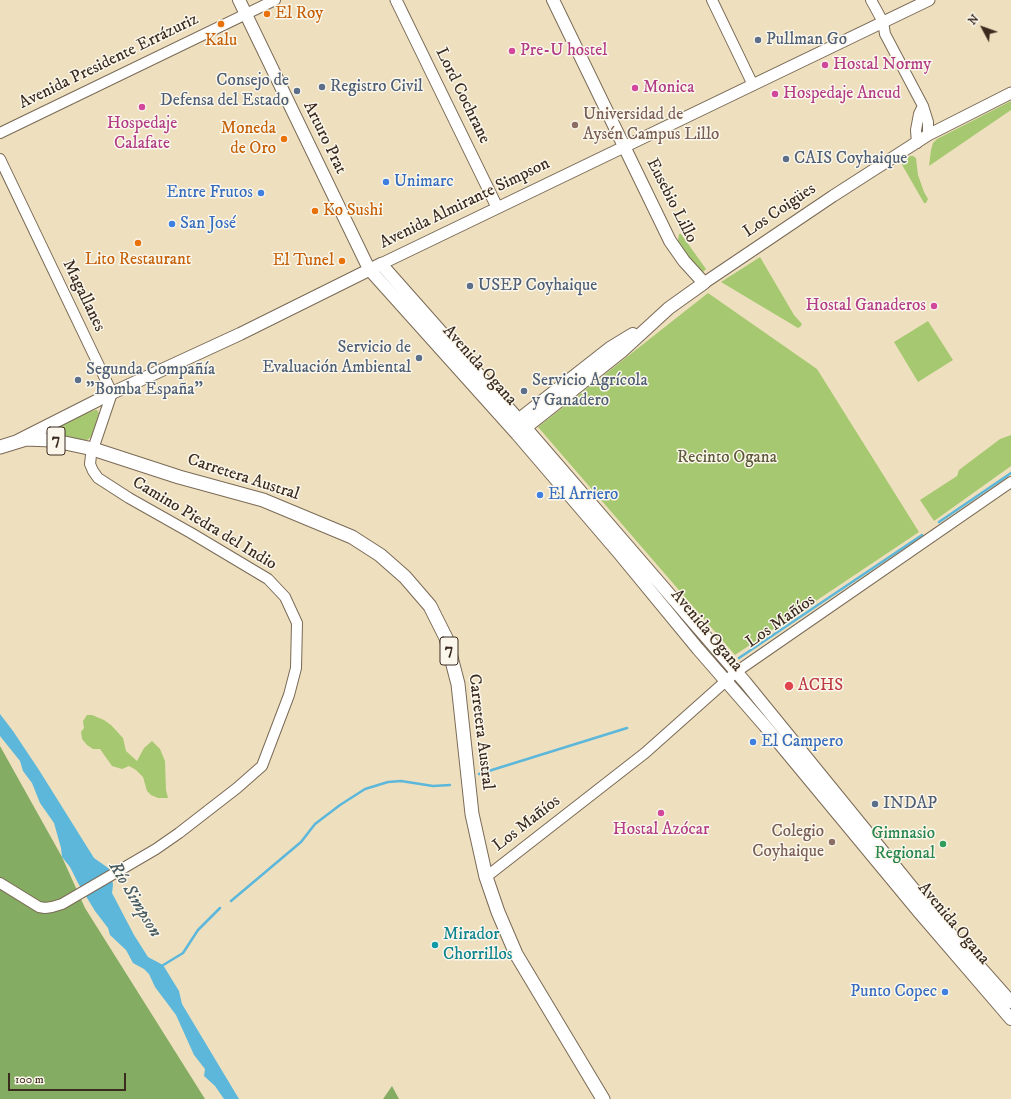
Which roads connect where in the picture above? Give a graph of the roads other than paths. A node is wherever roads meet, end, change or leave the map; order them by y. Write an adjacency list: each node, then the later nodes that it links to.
1 (239, 0): 8 (main road, Arturo Prat)
2 (275, 0): 8 (street, Avenida Presidente Errázuriz)
3 (396, 0): 18 (main road, Lord Cochrane)
4 (553, 0): 16 (main road, Eusebio Lillo)
5 (712, 0): 10 (street)
6 (871, 0): 9 (street)
7 (929, 0): 9 (main road, Avenida Almirante Simpson)
8 (246, 14): 13 (street, Avenida Presidente Errázuriz); 20 (main road, Arturo Prat)
9 (882, 22): 10 (main road, Avenida Almirante Simpson); 12 (street)
10 (753, 85): 16 (main road, Avenida Almirante Simpson)
11 (1011, 93): 14 (main road, Los Coigües)
12 (923, 106): 14 (street); 15 (street)
13 (0, 133)
14 (928, 135): 15 (main road, Los Coigües)
15 (917, 143): 21 (main road, Los Coigües)
16 (625, 146): 18 (main road, Avenida Almirante Simpson); 21 (main road, Eusebio Lillo)
17 (0, 159): 22 (street, Magallanes)
18 (497, 207): 19 (main road, Avenida Almirante Simpson)
19 (381, 264): 20 (main road, Avenida Almirante Simpson); 23 (main road, Avenida Ogana)
20 (369, 269): 22 (main road, Avenida Almirante Simpson); 23 (main road, Avenida Ogana)
21 (704, 283): 23 (main road, Los Coigües)
22 (112, 393): 24 (main road, Avenida Almirante Simpson); 26 (street)
23 (518, 424): 28 (main road, Avenida Ogana); 29 (main road, Avenida Ogana)
24 (18, 441): 25 (highway, Carretera Austral / 7); 26 (highway, Carretera Austral / 7)
25 (0, 447)
26 (93, 449): 30 (highway, Carretera Austral / 7); 31 (street, Camino Piedra del Indio)
27 (1011, 482): 28 (street, Los Mañíos)
28 (736, 672): 29 (street, Los Mañíos); 32 (main road, Avenida Ogana)
29 (726, 681): 30 (street, Los Mañíos); 33 (main road, Avenida Ogana)
30 (486, 877): 34 (highway, Carretera Austral / 7)
31 (0, 883)
32 (1011, 1002)
33 (1011, 1018)
34 (575, 1053): 35 (highway, Carretera Austral / 7); 36 (highway, Carretera Austral)
35 (599, 1099)
36 (603, 1099)

